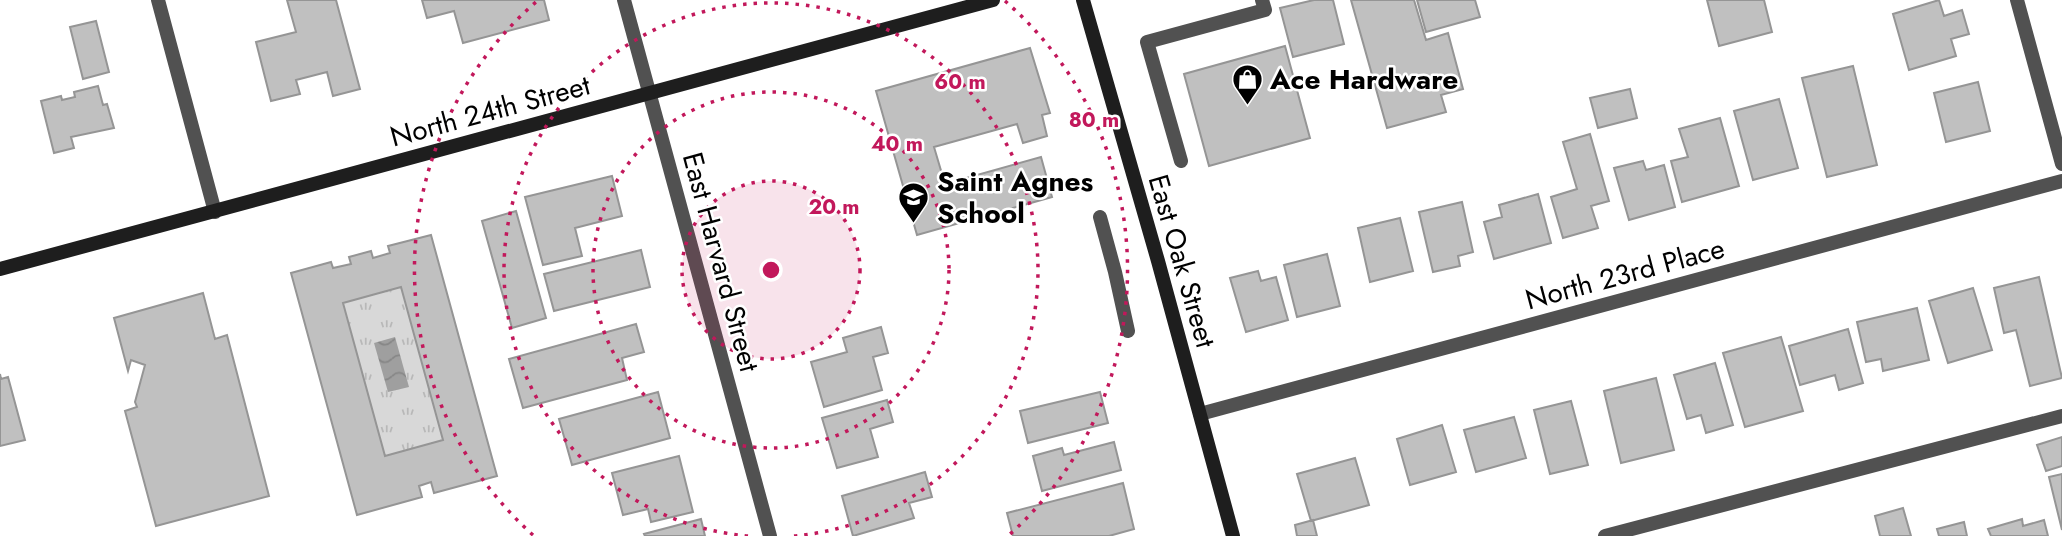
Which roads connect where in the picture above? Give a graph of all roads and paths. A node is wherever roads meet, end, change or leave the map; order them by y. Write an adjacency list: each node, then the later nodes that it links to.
1 (158, 0): 11 (street)
2 (624, 0): 7 (street, East Harvard Street)
3 (993, 0): 7 (main road, North 24th Street)
4 (1083, 0): 15 (main road, East Oak Street)
5 (1262, 0): 8 (street)
6 (2017, 0): 9 (street)
7 (650, 93): 11 (main road, North 24th Street); 17 (street, East Harvard Street)
8 (1181, 162)
9 (2062, 164)
10 (2062, 181): 15 (street, North 23rd Place)
11 (215, 212): 13 (main road, North 24th Street)
12 (1100, 217): 14 (street)
13 (0, 269)
14 (1128, 331)
15 (1200, 414): 18 (main road, East Oak Street)
16 (2062, 416): 19 (street)
17 (770, 536)
18 (1233, 536)
19 (1605, 536)

